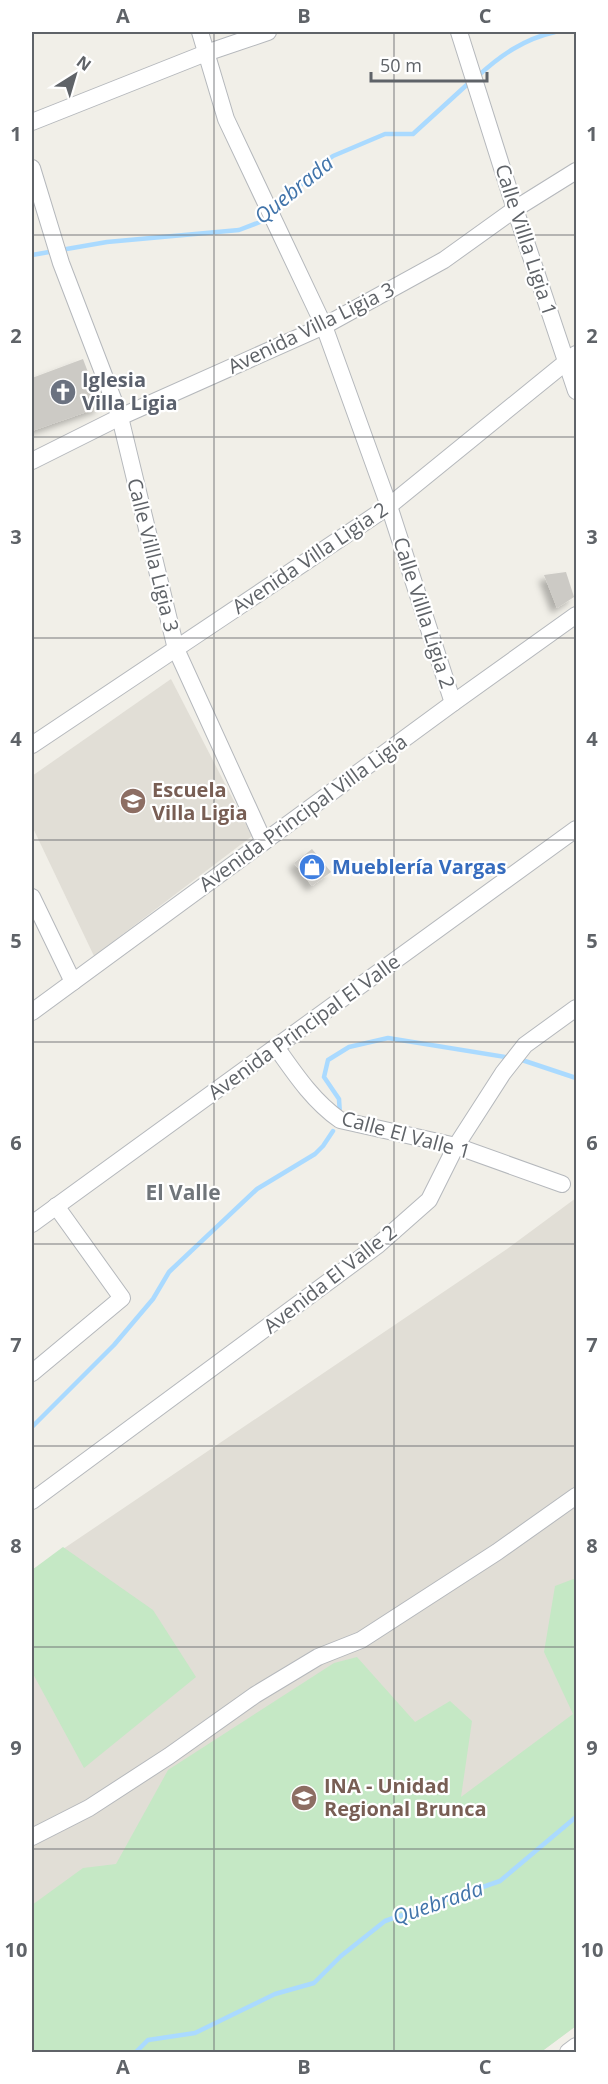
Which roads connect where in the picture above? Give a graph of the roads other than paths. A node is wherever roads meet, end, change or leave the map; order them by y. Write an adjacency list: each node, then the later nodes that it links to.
1 (200, 32): 4 (street, Calle Villla Ligia 2)
2 (268, 32): 4 (street)
3 (459, 32): 8 (street, Calle Villla Ligia 1)
4 (206, 53): 5 (street); 9 (street, Calle Villla Ligia 2)
5 (32, 122)
6 (32, 168): 12 (street, Calle Villla Ligia 3)
7 (576, 171): 8 (street, Avenida Villa Ligia 3)
8 (515, 209): 9 (street, Avenida Villa Ligia 3); 10 (street, Calle Villla Ligia 1)
9 (324, 326): 12 (street, Avenida Villa Ligia 3); 14 (street, Calle Villla Ligia 2)
10 (571, 358): 11 (street, Calle Villla Ligia 1); 14 (street, Avenida Villa Ligia 2)
11 (576, 391)
12 (120, 417): 13 (street, Avenida Villa Ligia 3); 16 (street, Calle Villla Ligia 3)
13 (32, 461)
14 (389, 506): 16 (street, Avenida Villa Ligia 2); 17 (street, Calle Villla Ligia 2)
15 (576, 615): 17 (street, Avenida Principal Villa Ligia)
16 (176, 649): 18 (street, Avenida Villa Ligia 2); 20 (street, Calle Villla Ligia 3)
17 (453, 703): 20 (street, Avenida Principal Villa Ligia)
18 (32, 745)
19 (576, 830): 25 (street, Avenida Principal El Valle)
20 (264, 842): 22 (street, Avenida Principal Villa Ligia)
21 (32, 897): 22 (street)
22 (73, 982): 24 (street, Avenida Principal Villa Ligia)
23 (576, 1008): 26 (street, Avenida El Valle 2)
24 (32, 1012)
25 (276, 1047): 26 (street, Calle El Valle 1); 28 (street, Avenida Principal El Valle)
26 (456, 1146): 27 (street, Calle El Valle 1); 32 (street, Avenida El Valle 2)
27 (562, 1185)
28 (56, 1206): 29 (street, Avenida Principal El Valle); 30 (street)
29 (32, 1224)
30 (32, 1373)
31 (576, 1496): 33 (street)
32 (32, 1501)
33 (32, 1837)
34 (576, 2046): 35 (street)
35 (568, 2052)

